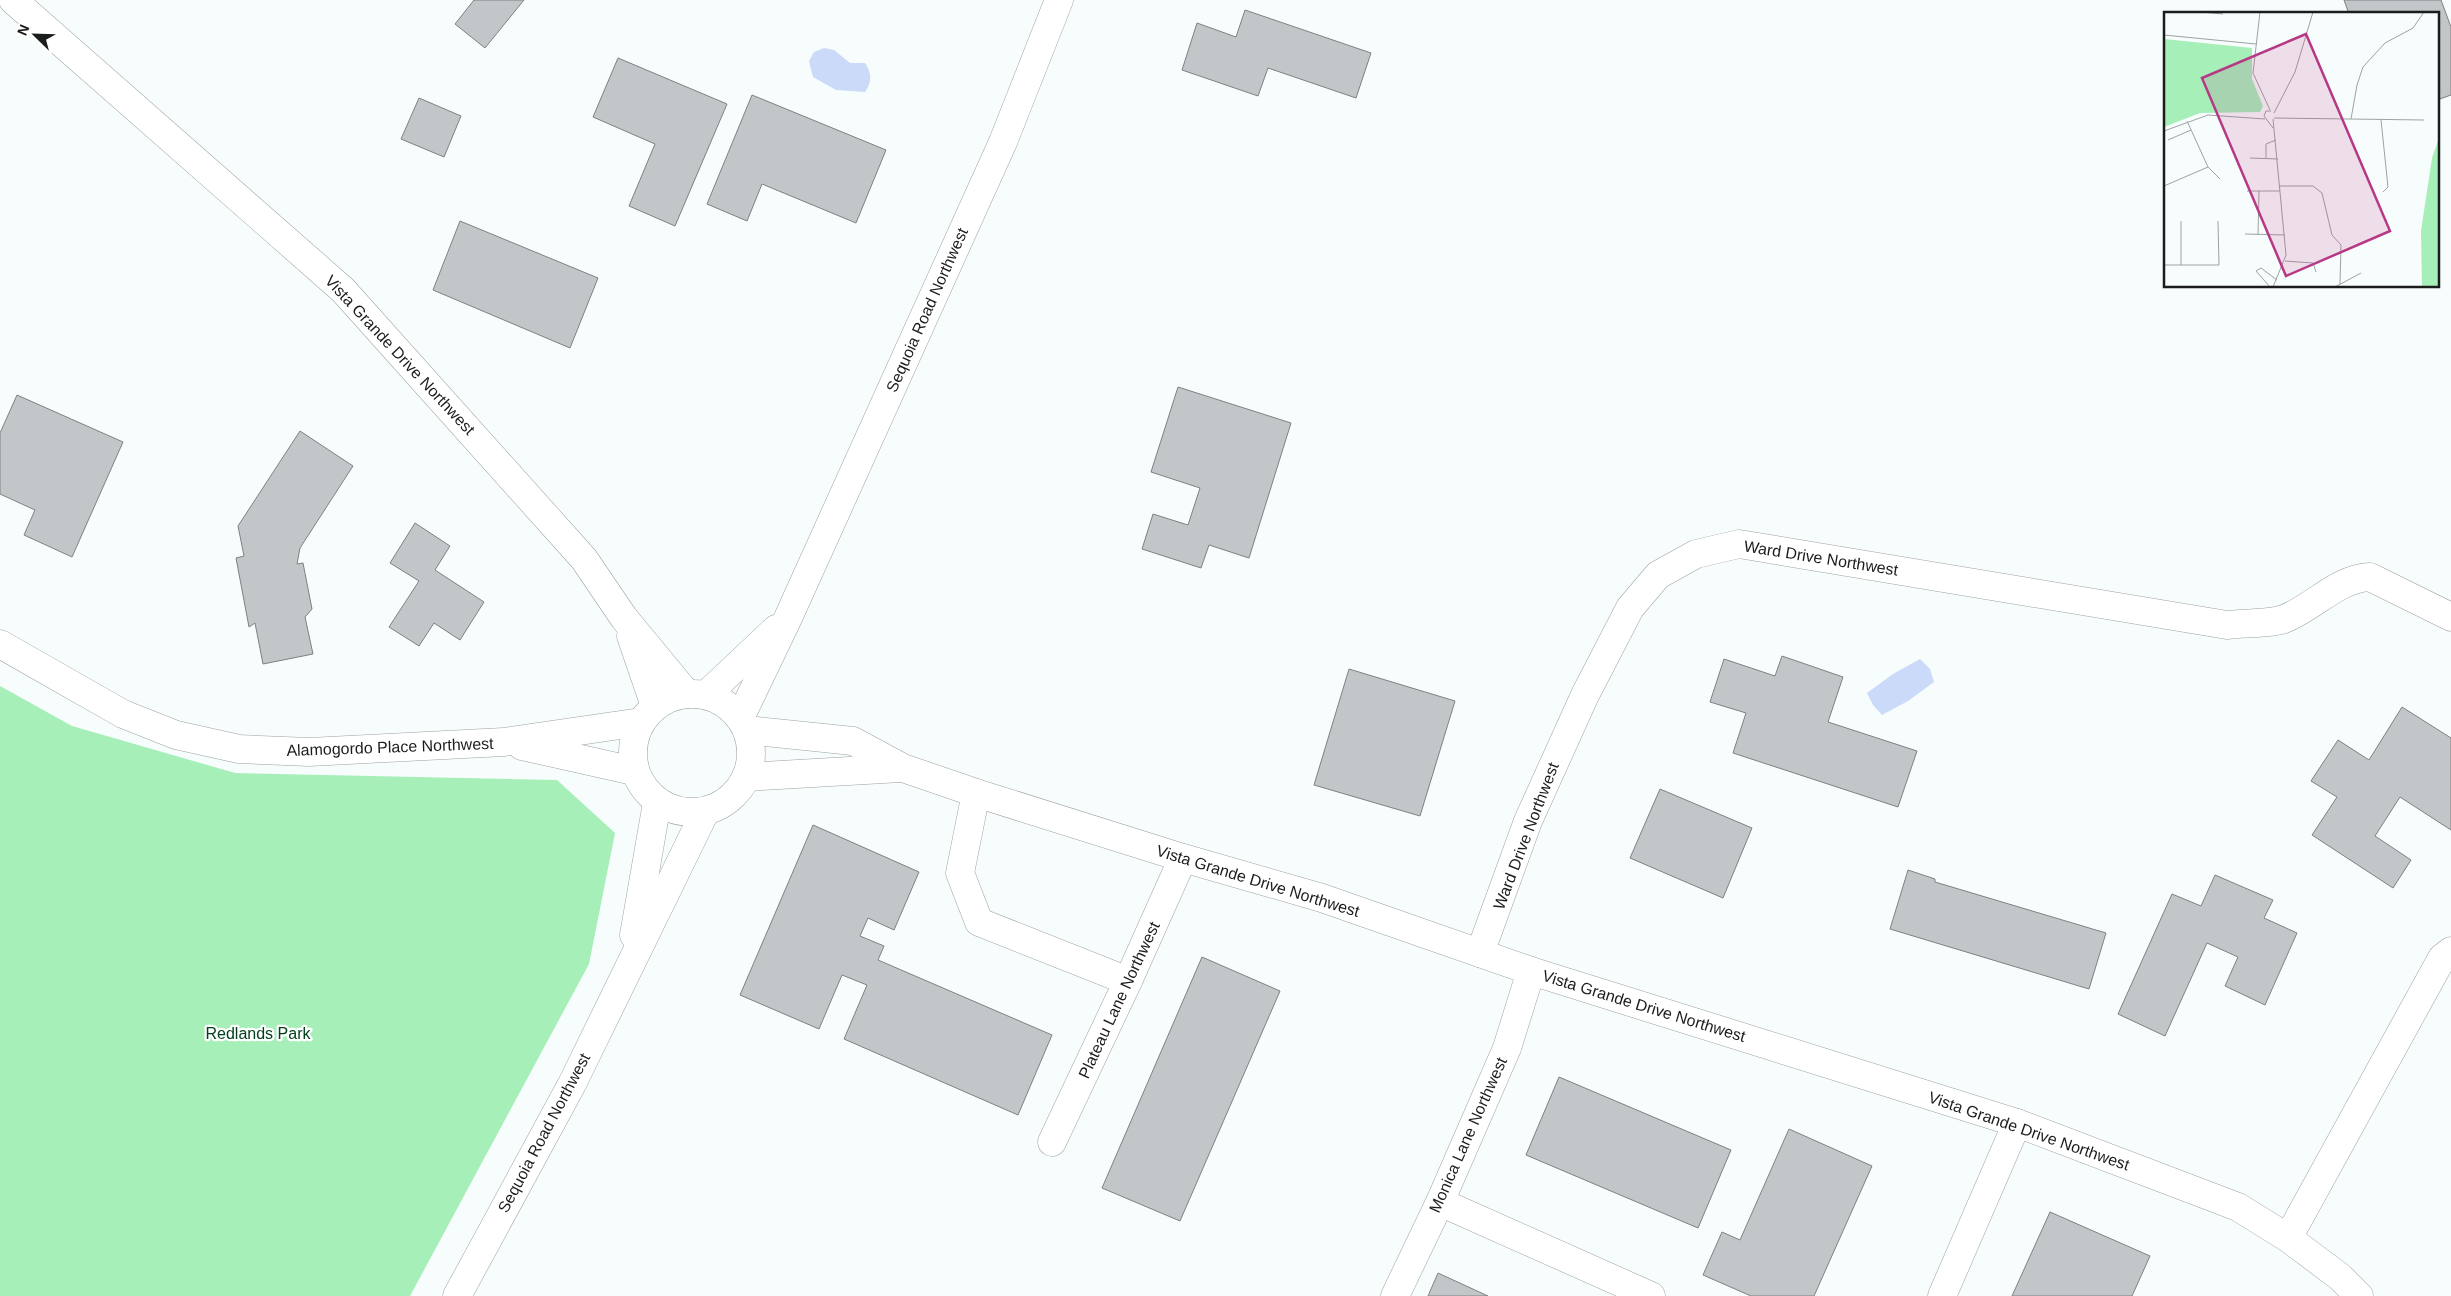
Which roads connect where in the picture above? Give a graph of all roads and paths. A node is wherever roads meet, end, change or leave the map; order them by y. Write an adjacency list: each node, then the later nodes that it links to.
1 (13, 0): 4 (street, Vista Grande Drive Northwest)
2 (1059, 0): 5 (street, Sequoia Road Northwest)
3 (2451, 617): 19 (street, Ward Drive Northwest)
4 (624, 618): 7 (street); 8 (street)
5 (788, 618): 7 (street, Sequoia Road Northwest); 9 (street, Sequoia Road Northwest)
6 (0, 644): 10 (street, Alamogordo Place Northwest)
7 (696, 694): 8 (street); 9 (street)
8 (648, 714): 10 (street, Alamogordo Place Northwest); 12 (street)
9 (744, 724): 11 (street, Vista Grande Drive Northwest); 13 (street)
10 (504, 742): 12 (street, Alamogordo Place Northwest)
11 (903, 768): 13 (street, Vista Grande Drive Northwest); 14 (street, Vista Grande Drive Northwest)
12 (634, 770): 15 (street)
13 (746, 777): 16 (street)
14 (976, 792): 17 (street, Vista Grande Drive Northwest); 22 (street)
15 (658, 803): 16 (street); 20 (street, Sequoia Road Northwest)
16 (704, 812): 20 (street, Sequoia Road Northwest)
17 (1183, 858): 19 (street, Vista Grande Drive Northwest); 22 (street, Plateau Lane Northwest)
18 (2451, 951): 26 (street)
19 (1480, 954): 21 (street, Vista Grande Drive Northwest)
20 (628, 968): 27 (street, Sequoia Road Northwest)
21 (1531, 971): 23 (street, Vista Grande Drive Northwest); 25 (street, Monica Lane Northwest)
22 (1128, 982): 24 (street, Plateau Lane Northwest)
23 (2017, 1123): 26 (street, Vista Grande Drive Northwest); 30 (street)
24 (1052, 1142)
25 (1440, 1202): 28 (street, Monica Lane Northwest); 29 (street)
26 (2288, 1238): 31 (street, Vista Grande Drive Northwest)
27 (457, 1296)
28 (1395, 1296)
29 (1651, 1296)
30 (1942, 1296)
31 (2358, 1296)

